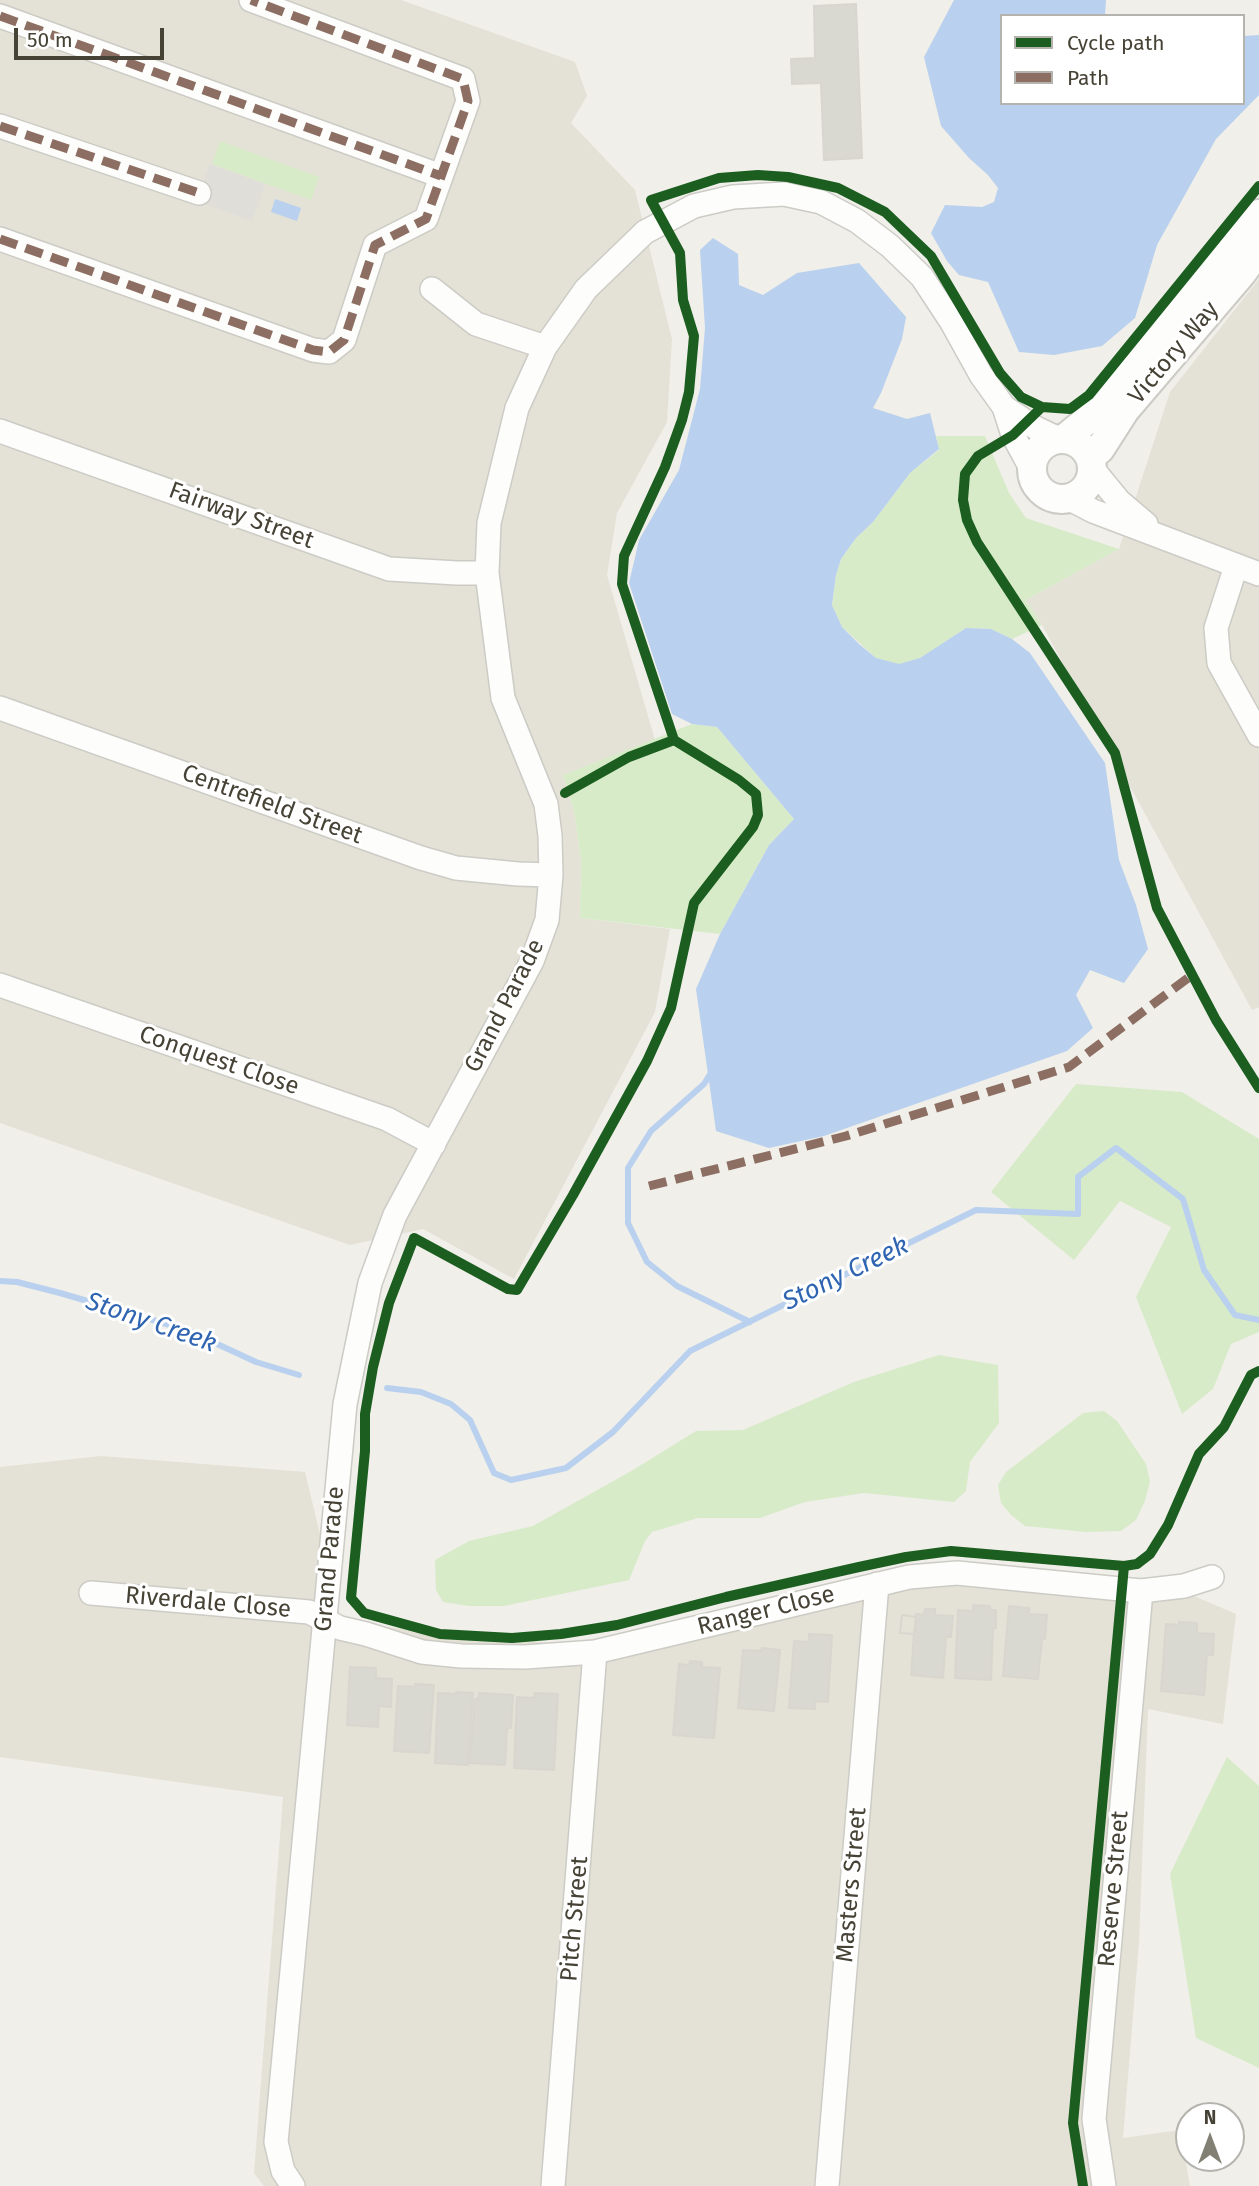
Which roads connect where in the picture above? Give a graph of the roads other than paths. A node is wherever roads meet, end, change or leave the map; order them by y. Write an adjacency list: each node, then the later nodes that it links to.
1 (251, 0): 4 (street)
2 (0, 16): 4 (street)
3 (0, 126): 5 (street)
4 (442, 176): 7 (street)
5 (199, 193)
6 (1259, 214): 9 (street, Victory Way)
7 (0, 239)
8 (1259, 248): 9 (street, Victory Way)
9 (1241, 272): 14 (street, Victory Way); 15 (street, Victory Way)
10 (432, 289): 11 (street)
11 (545, 347): 12 (street, Grand Parade); 20 (street, Grand Parade)
12 (1004, 407): 14 (street, Grand Parade); 16 (street, Grand Parade)
13 (0, 431): 20 (street, Fairway Street)
14 (1061, 439): 15 (street); 16 (street)
15 (1091, 463): 17 (street); 18 (street)
16 (1032, 470): 17 (street)
17 (1068, 498): 18 (street)
18 (1159, 535): 19 (street)
19 (1237, 566): 21 (street); 23 (street)
20 (487, 573): 24 (street, Grand Parade)
21 (1259, 574)
22 (0, 708): 24 (street, Centrefield Street)
23 (1259, 735)
24 (551, 875): 26 (street, Grand Parade)
25 (0, 985): 26 (street, Conquest Close)
26 (434, 1144): 31 (street, Grand Parade)
27 (1212, 1577): 29 (street, Ranger Close)
28 (877, 1584): 29 (street, Ranger Close); 32 (street, Ranger Close); 35 (street, Masters Street)
29 (1141, 1591): 36 (street, Reserve Street)
30 (90, 1593): 31 (street, Riverdale Close)
31 (324, 1619): 32 (street, Ranger Close); 33 (street, Grand Parade)
32 (595, 1652): 34 (street, Pitch Street)
33 (293, 2186)
34 (553, 2186)
35 (827, 2186)
36 (1104, 2186)

